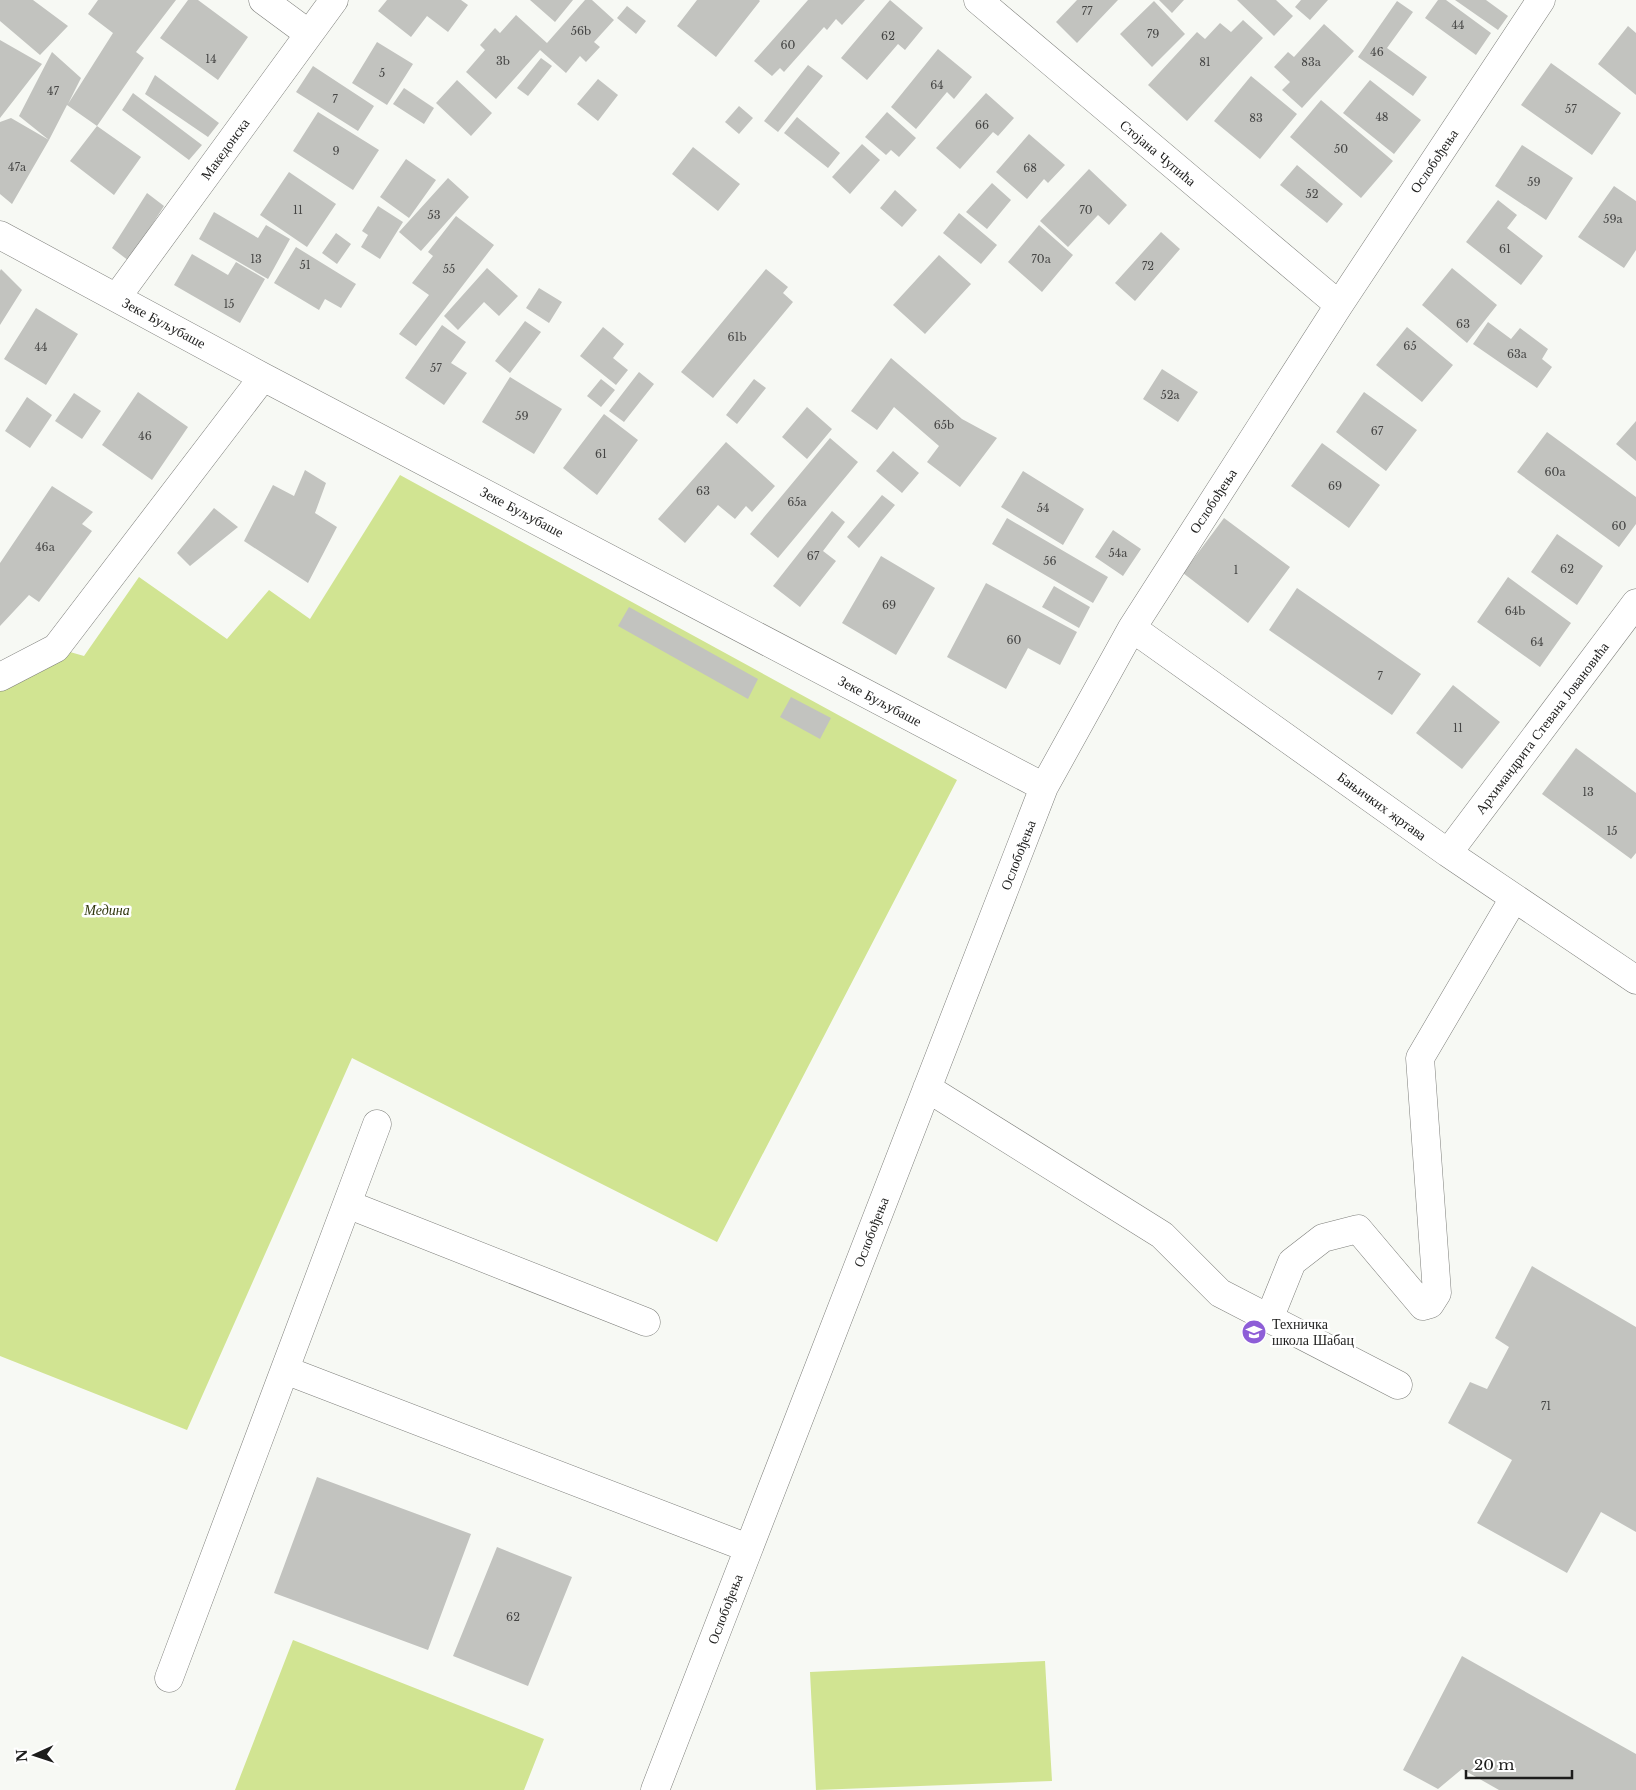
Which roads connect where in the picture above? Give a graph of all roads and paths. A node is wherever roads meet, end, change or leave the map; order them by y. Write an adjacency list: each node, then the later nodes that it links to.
1 (263, 0): 5 (street)
2 (334, 0): 5 (street, Македонска)
3 (978, 0): 8 (street, Стојана Чупића)
4 (1541, 0): 8 (street, Ослобођења)
5 (309, 34): 7 (street, Македонска)
6 (0, 236): 7 (street, Зеке Буљубаше)
7 (116, 297): 9 (street, Зеке Буљубаше)
8 (1339, 306): 11 (street, Ослобођења)
9 (263, 377): 12 (street); 13 (street, Зеке Буљубаше)
10 (1636, 603): 14 (street, Архимандрита Стевана Јовановића)
11 (1132, 628): 13 (street, Ослобођења); 14 (street, Бањичких жртава)
12 (0, 677)
13 (1044, 787): 17 (street, Ослобођења)
14 (1448, 853): 15 (street, Бањичких жртава)
15 (1514, 898): 16 (street, Бањичких жртава); 20 (street)
16 (1636, 980)
17 (927, 1088): 20 (street); 24 (street, Ослобођења)
18 (377, 1124): 19 (street)
19 (347, 1204): 21 (street); 22 (street)
20 (1269, 1319): 23 (street)
21 (646, 1322)
22 (284, 1370): 24 (street); 25 (street)
23 (1398, 1385)
24 (748, 1548): 26 (street, Ослобођења)
25 (169, 1678)
26 (655, 1790)

